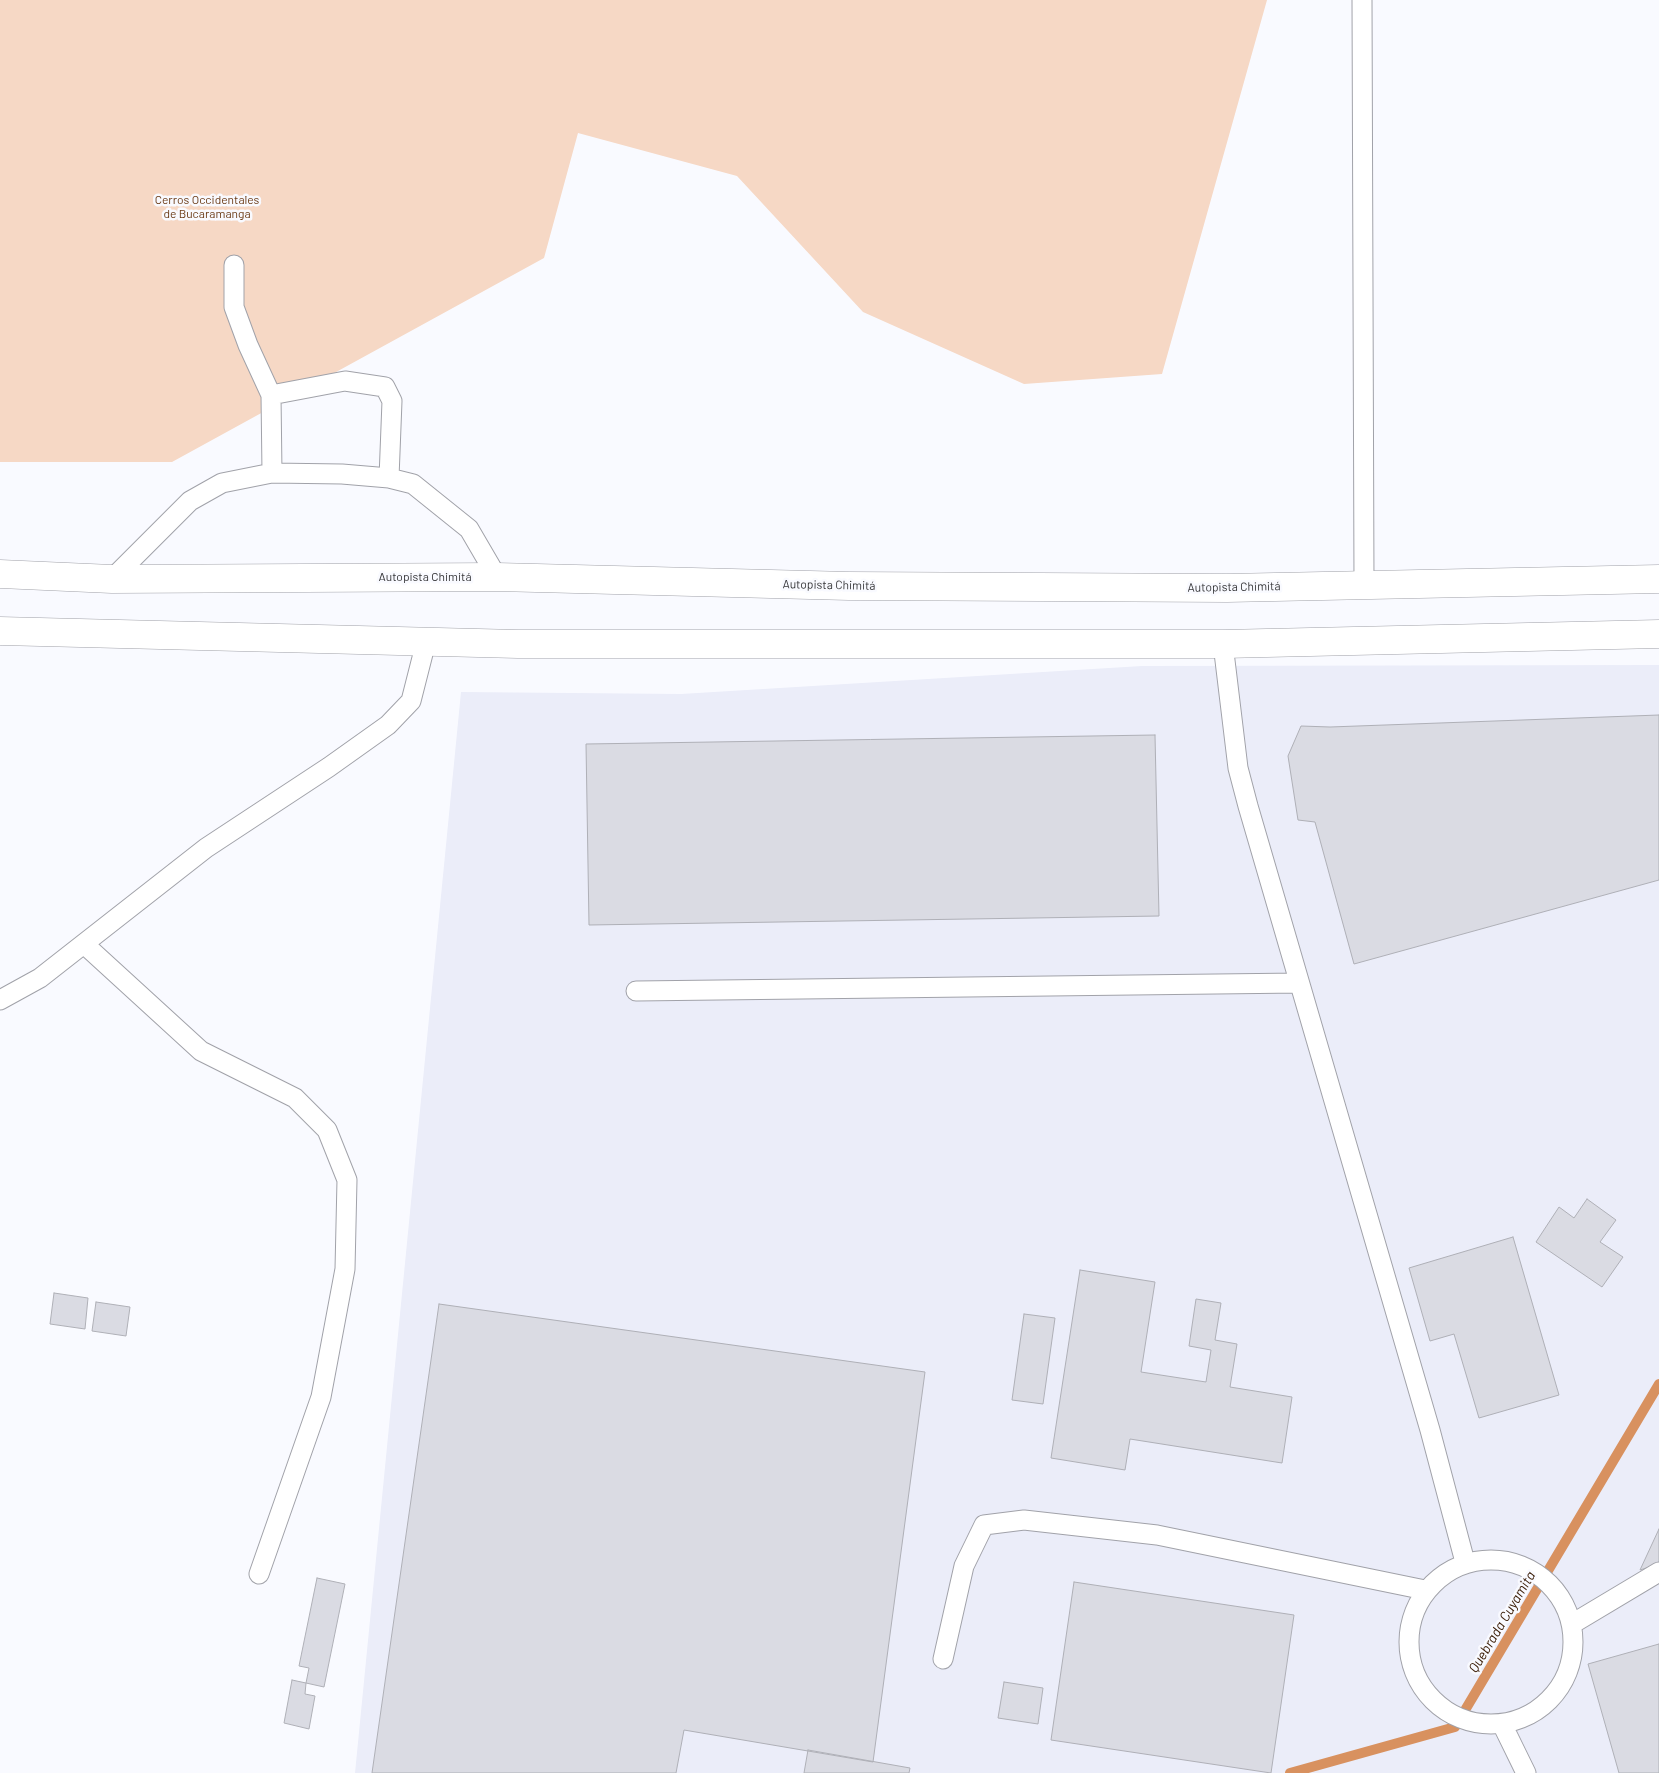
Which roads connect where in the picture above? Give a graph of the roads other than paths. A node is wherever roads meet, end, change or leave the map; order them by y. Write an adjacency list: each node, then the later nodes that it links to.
1 (1362, 0): 10 (lane)
2 (234, 265): 3 (lane)
3 (271, 395): 4 (lane); 5 (lane)
4 (272, 473): 5 (lane); 8 (lane)
5 (389, 478): 7 (lane)
6 (0, 574): 8 (highway, Autopista Chimitá)
7 (497, 577): 8 (highway, Autopista Chimitá); 10 (highway, Autopista Chimitá)
8 (112, 579)
9 (1659, 579): 10 (highway, Autopista Chimitá)
10 (1364, 585)
11 (0, 631): 13 (highway)
12 (1659, 634): 14 (highway)
13 (426, 642): 14 (highway); 15 (lane)
14 (1223, 644): 16 (lane)
15 (84, 944): 18 (lane); 21 (lane)
16 (1299, 982): 17 (lane); 19 (lane)
17 (636, 991)
18 (0, 1000)
19 (1465, 1562): 22 (lane); 23 (lane)
20 (1659, 1572): 23 (lane)
21 (258, 1574)
22 (1425, 1590): 24 (lane); 25 (lane)
23 (1572, 1624): 25 (lane)
24 (943, 1658)
25 (1502, 1724): 26 (lane)
26 (1526, 1773)

